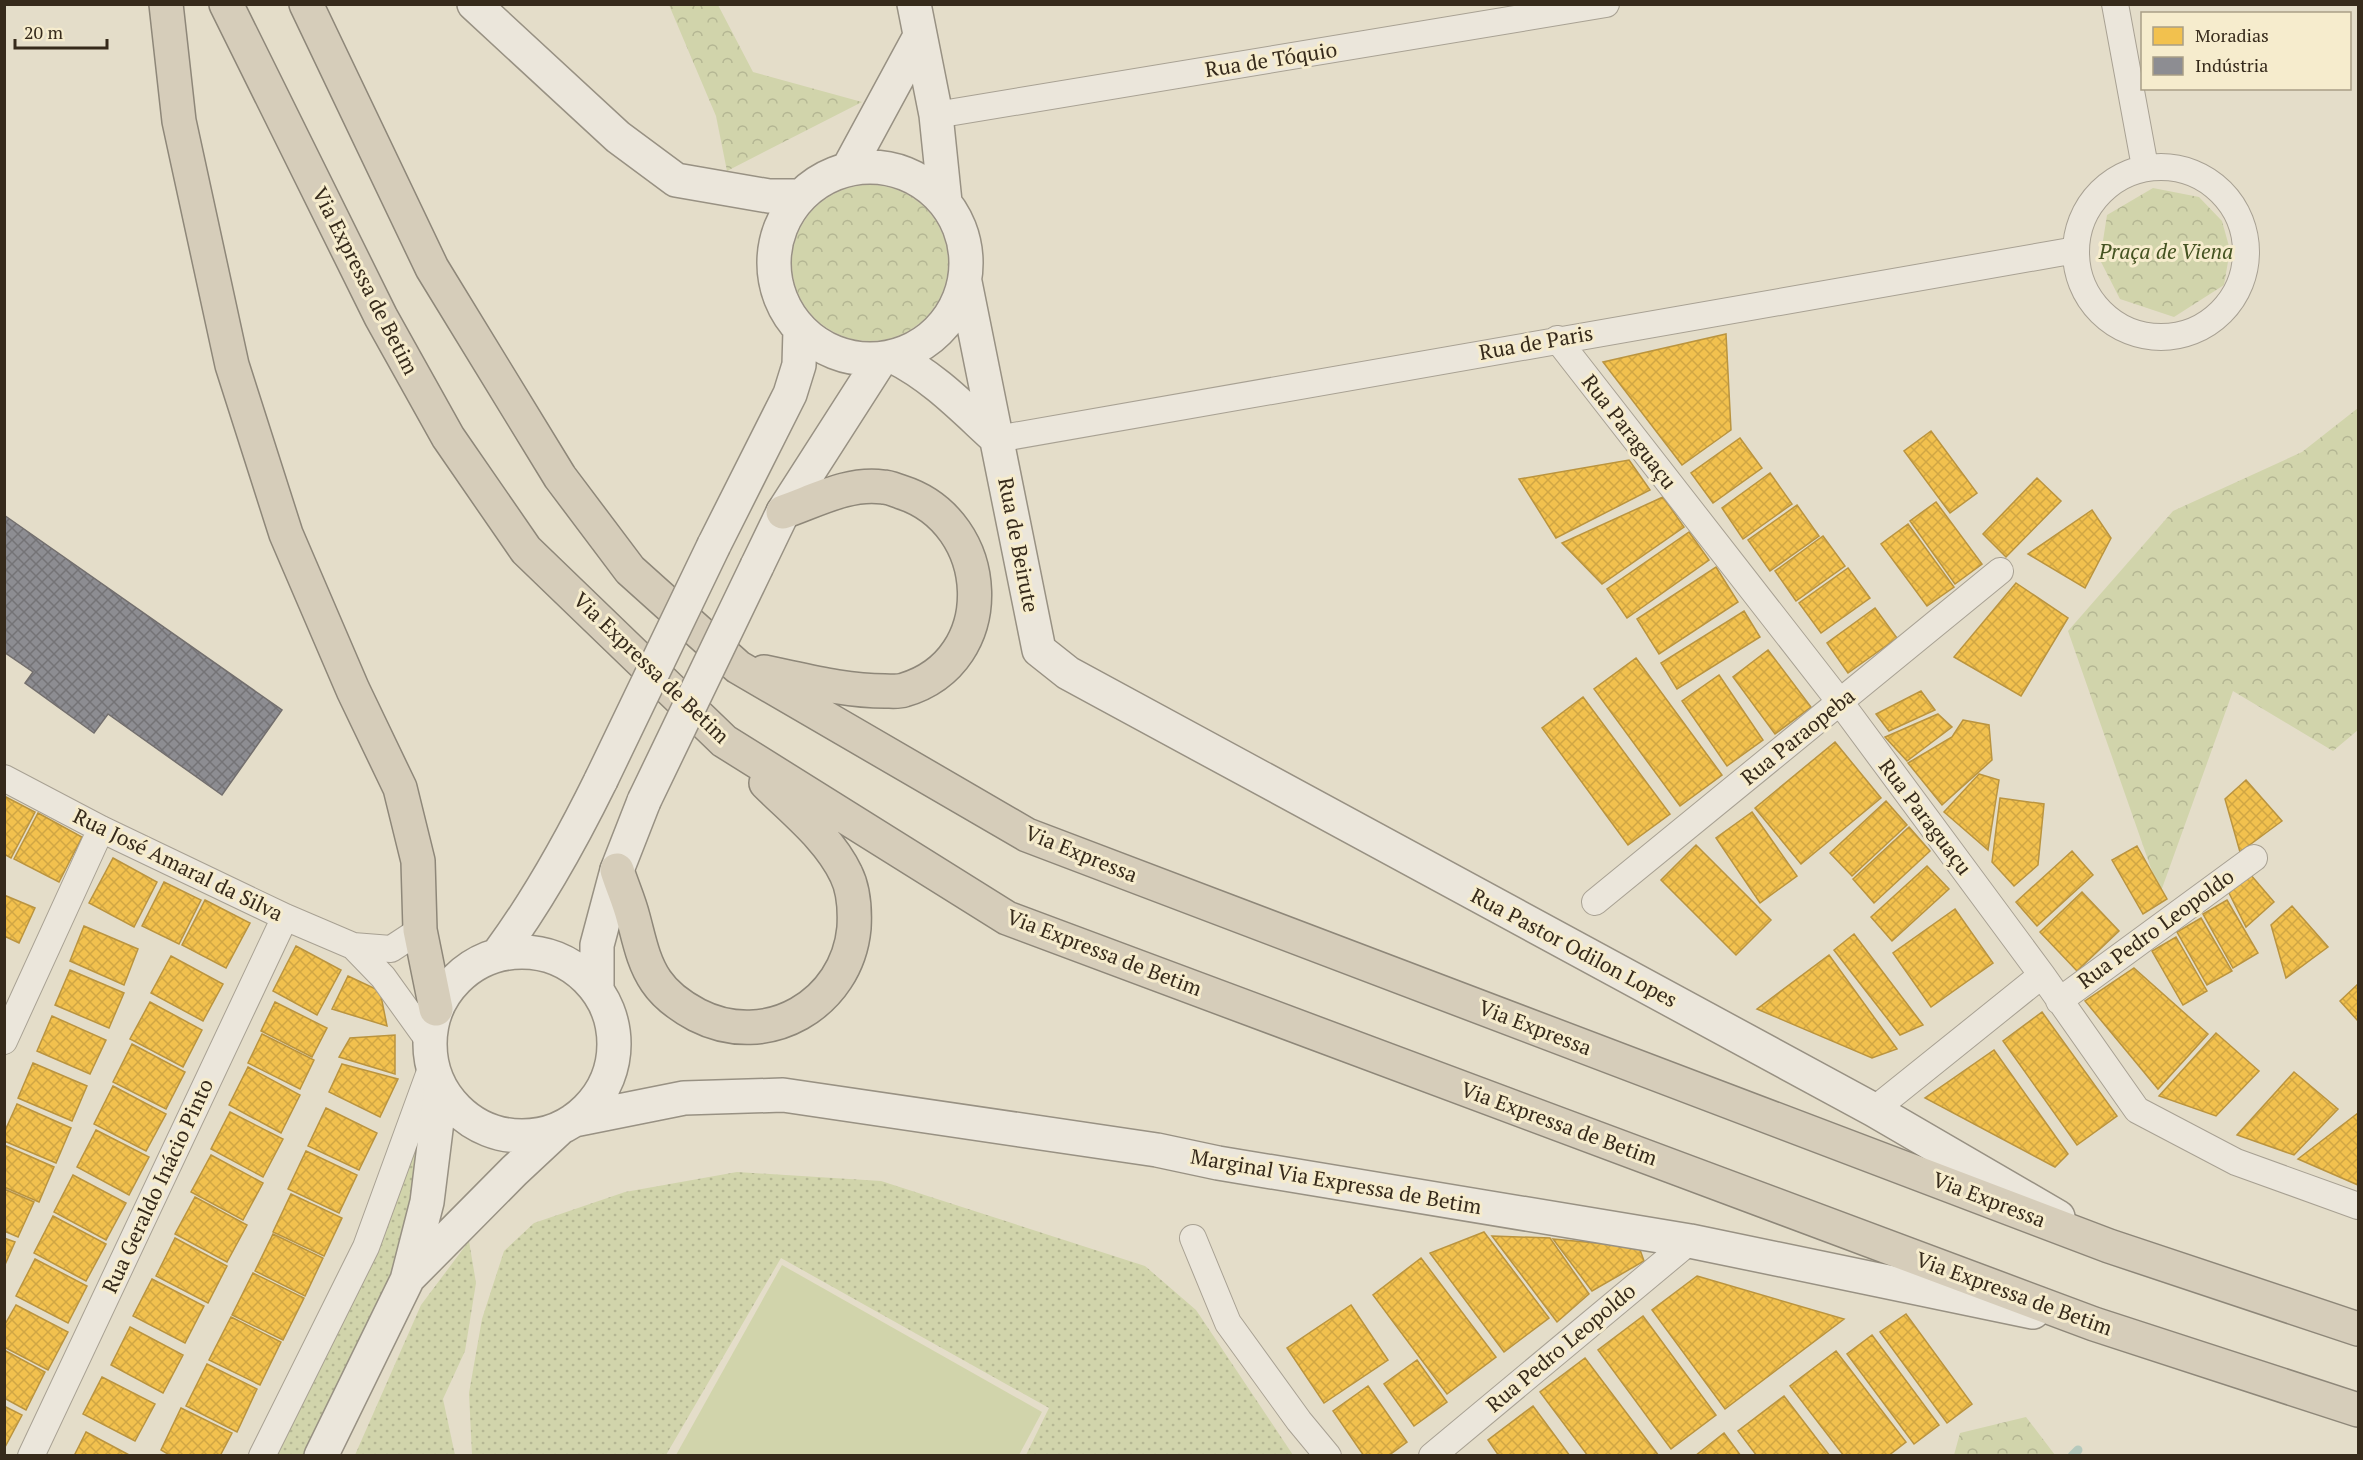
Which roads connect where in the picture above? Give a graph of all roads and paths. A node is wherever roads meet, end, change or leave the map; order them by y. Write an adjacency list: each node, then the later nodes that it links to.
1 (166, 4): 32 (highway)
2 (226, 4): 25 (highway, Via Expressa de Betim)
3 (306, 4): 23 (highway)
4 (474, 4): 12 (street)
5 (914, 4): 8 (street)
6 (1606, 4): 9 (street, Rua de Tóquio)
7 (2115, 4): 10 (street)
8 (920, 36): 9 (street); 11 (street)
9 (936, 115): 13 (street)
10 (2145, 167): 14 (street); 14 (street)
11 (848, 169): 12 (street); 13 (street)
12 (801, 196): 16 (street)
13 (945, 202): 15 (street)
14 (2076, 250): 17 (street, Rua de Paris)
15 (965, 282): 18 (street); 19 (street, Rua de Beirute)
16 (800, 330): 18 (street); 34 (street, bridge)
17 (1557, 339): 19 (street, Rua de Paris); 24 (street, Rua Paraguaçu)
18 (888, 358): 19 (street); 20 (street)
19 (997, 439): 22 (street, Rua de Beirute)
20 (783, 512): 23 (highway); 29 (street, bridge)
21 (2000, 571): 24 (street, Rua Paraopeba)
22 (1039, 650): 41 (street, Rua Pastor Odilon Lopes)
23 (738, 667): 46 (highway, Via Expressa)
24 (1840, 702): 30 (street, Rua Paraopeba); 35 (street, Rua Paraguaçu)
25 (724, 741): 29 (highway); 48 (highway, Via Expressa de Betim)
26 (4, 778): 27 (street, Rua José Amaral da Silva)
27 (101, 829): 31 (street, Rua José Amaral da Silva); 39 (street)
28 (2254, 858): 37 (street, Rua Pedro Leopoldo)
29 (616, 870): 36 (street)
30 (1595, 902)
31 (285, 917): 33 (street, Rua José Amaral da Silva); 51 (street, Rua Geraldo Inácio Pinto)
32 (420, 930): 33 (street, Rua José Amaral da Silva); 38 (highway)
33 (353, 946): 40 (street, Rua José Amaral da Silva)
34 (499, 953): 36 (street); 38 (street)
35 (2042, 975): 37 (street, Rua Paraguaçu); 41 (street, Rua Pedro Leopoldo)
36 (597, 990): 42 (street)
37 (2059, 1001): 43 (street, Rua Paraguaçu)
38 (436, 1009): 40 (street)
39 (4, 1041)
40 (434, 1065): 42 (street); 47 (street); 52 (street)
41 (1874, 1110): 46 (street, Rua Pastor Odilon Lopes)
42 (567, 1124): 45 (street, Marginal Via Expressa de Betim); 47 (street)
43 (2358, 1206)
44 (1193, 1238): 54 (street)
45 (1690, 1241): 48 (street, Marginal Via Expressa de Betim); 55 (street, Rua Pedro Leopoldo)
46 (2109, 1246): 49 (highway, Via Expressa)
47 (407, 1280): 53 (street)
48 (2094, 1324): 50 (highway, Via Expressa de Betim)
49 (2358, 1329)
50 (2358, 1410)
51 (31, 1455)
52 (262, 1455)
53 (321, 1455)
54 (1328, 1455)
55 (1432, 1455)

